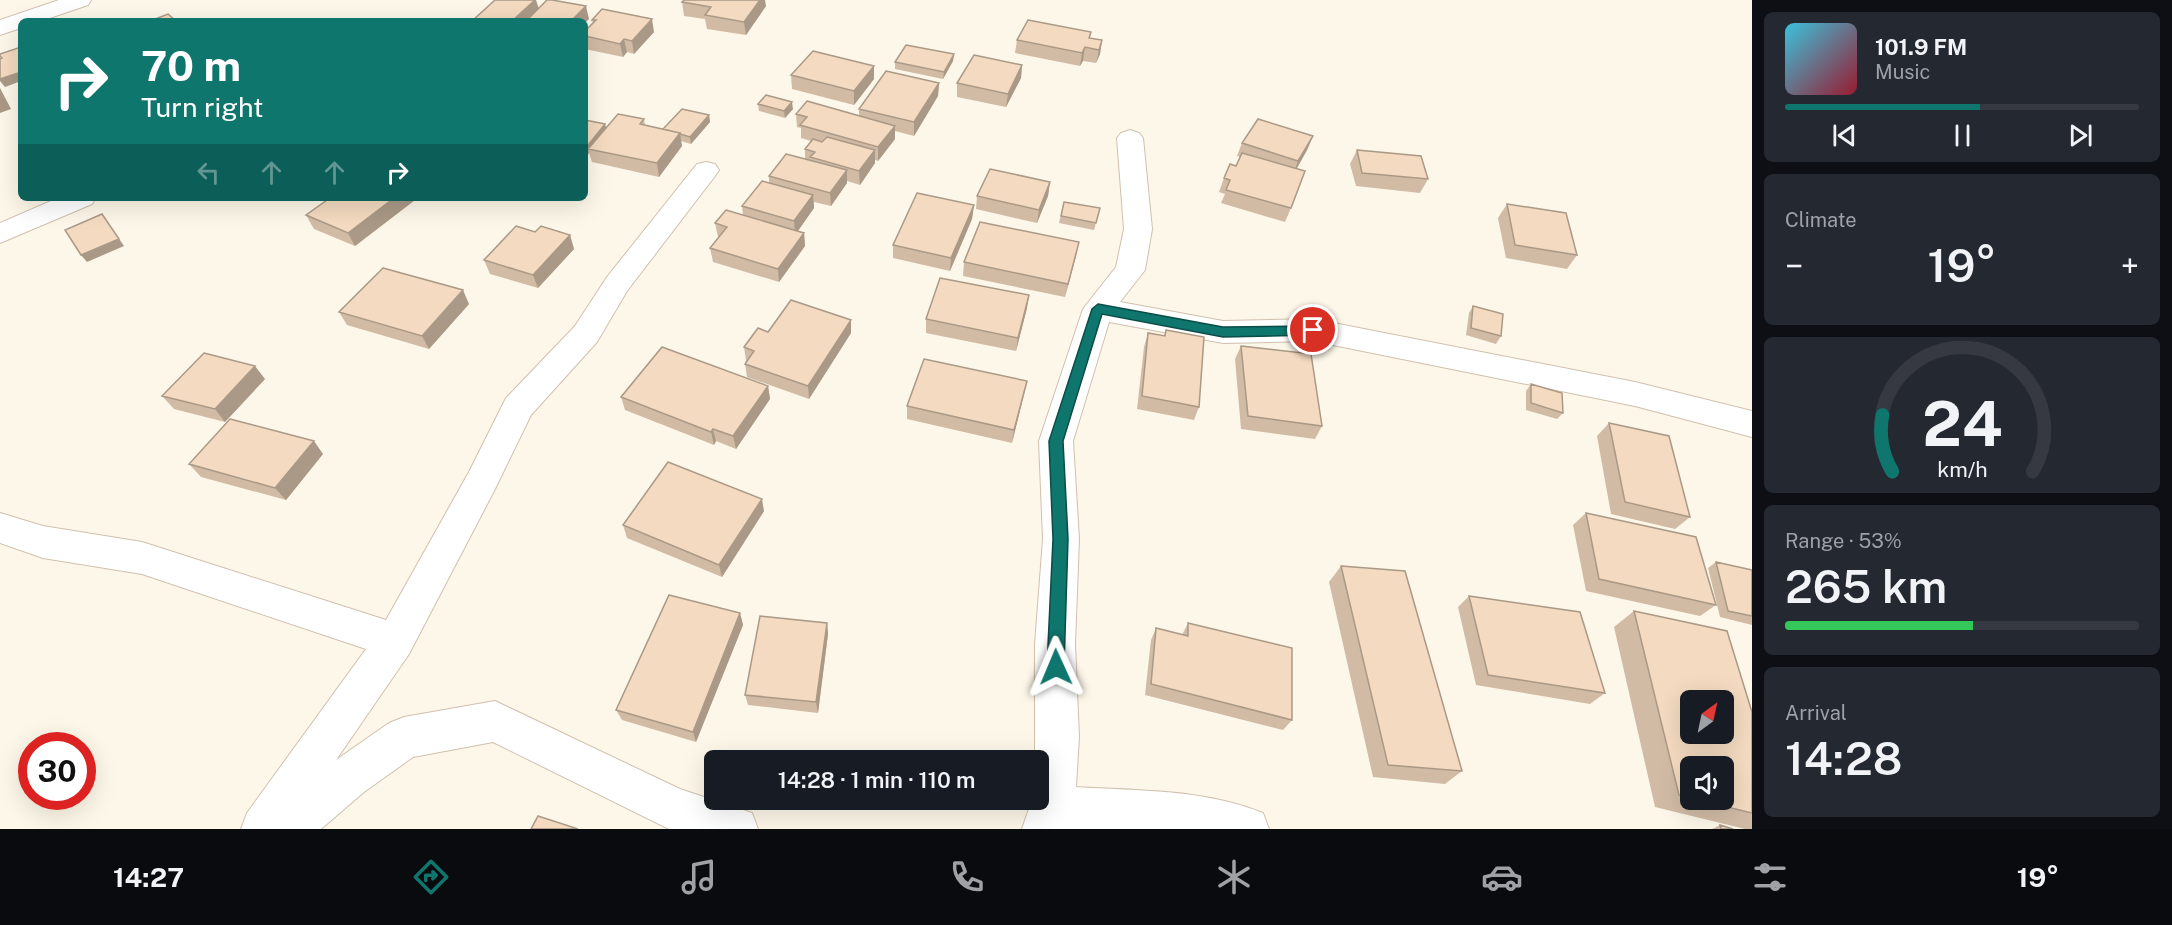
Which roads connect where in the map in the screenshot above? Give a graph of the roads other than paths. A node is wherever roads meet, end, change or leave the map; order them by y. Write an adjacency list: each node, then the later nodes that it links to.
1 (80, 0): 2 (street)
2 (29, 18)
3 (18, 22): 4 (street)
4 (0, 28)
5 (1130, 138): 9 (street)
6 (706, 170): 12 (street)
7 (75, 201): 8 (street)
8 (0, 234)
9 (1098, 309): 10 (street); 13 (street)
10 (1752, 424)
11 (0, 528): 12 (street)
12 (395, 640): 14 (street)
13 (1049, 818): 17 (street)
14 (263, 829)
15 (287, 829): 16 (street)
16 (736, 829)
17 (1247, 829)

